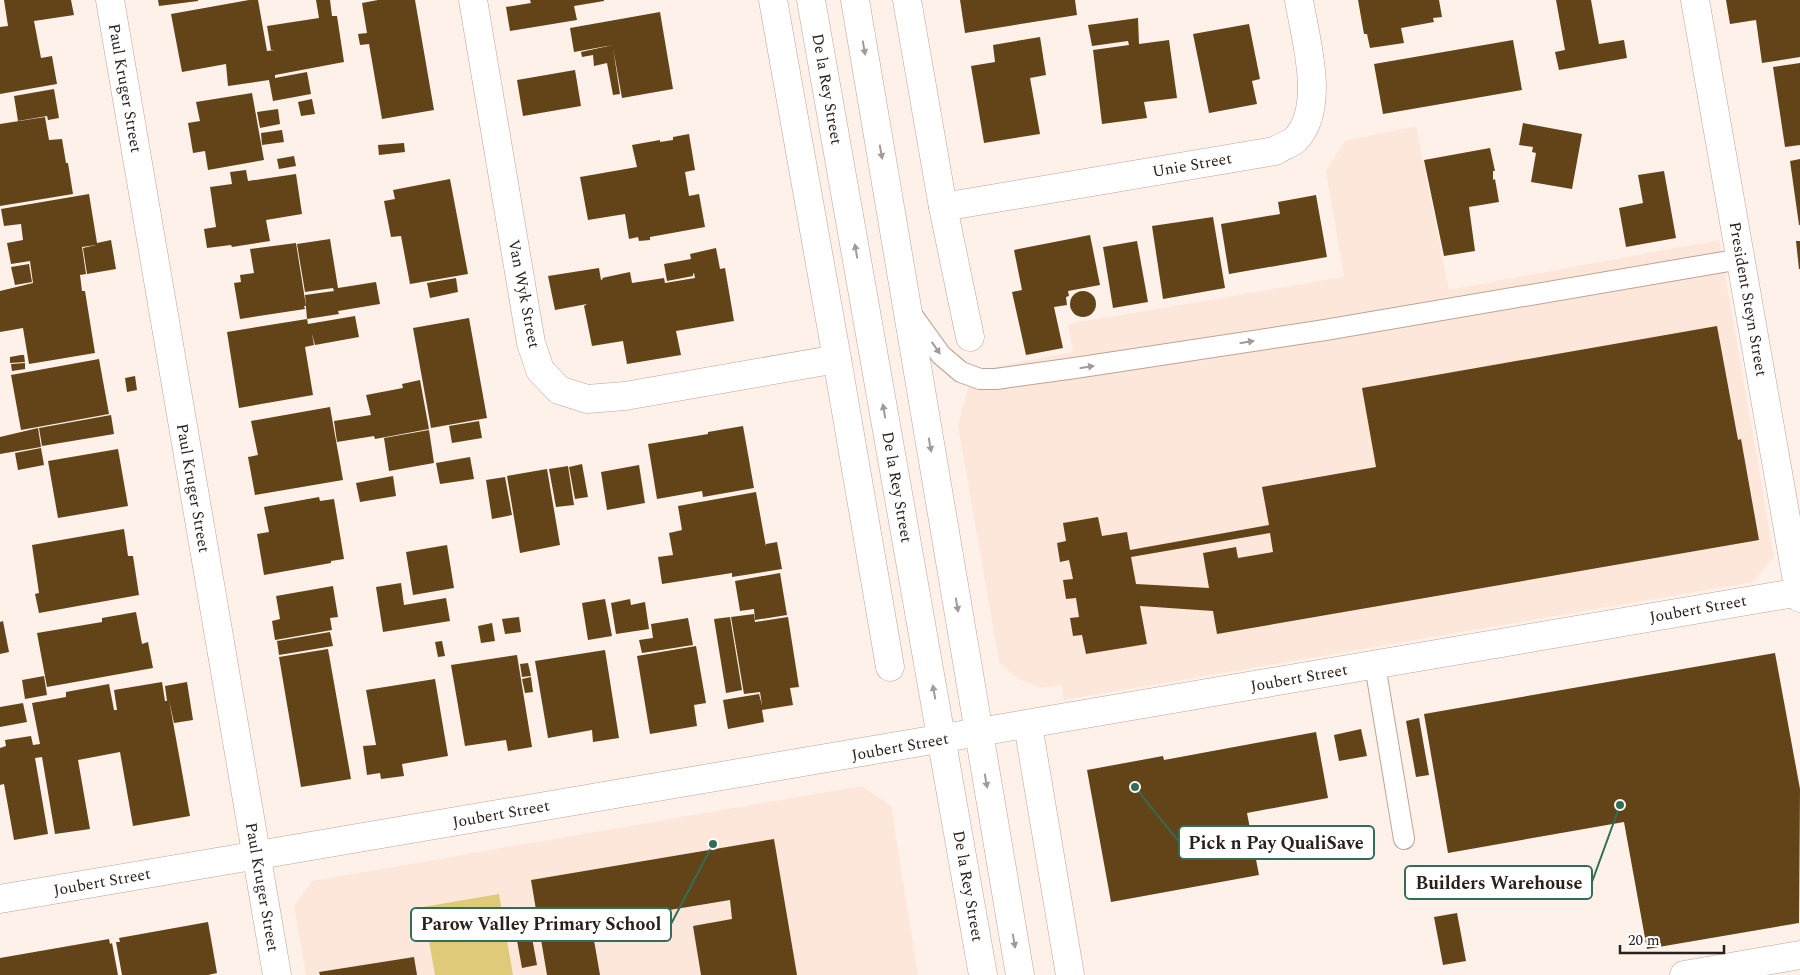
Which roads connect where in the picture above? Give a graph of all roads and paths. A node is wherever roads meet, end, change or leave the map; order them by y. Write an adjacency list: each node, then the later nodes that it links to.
1 (110, 0): 21 (street, Paul Kruger Street)
2 (473, 0): 13 (street, Van Wyk Street)
3 (773, 0): 13 (street)
4 (811, 0): 19 (street, De la Rey Street, one-way to 4)
5 (855, 0): 11 (street, one-way to 11)
6 (907, 0): 9 (street)
7 (1298, 0): 9 (street, Unie Street)
8 (1696, 0): 10 (street, President Steyn Street)
9 (943, 207): 12 (street)
10 (1741, 259): 11 (lane, one-way to 10); 14 (street, President Steyn Street)
11 (908, 308): 18 (street, one-way to 18)
12 (970, 337)
13 (837, 359): 16 (street)
14 (1800, 594): 15 (street, Joubert Street)
15 (1375, 665): 17 (street, Joubert Street); 20 (lane)
16 (890, 667)
17 (1028, 725): 18 (street, Joubert Street); 27 (street)
18 (978, 733): 19 (street, Joubert Street); 26 (street, one-way to 26)
19 (942, 740): 21 (street, Joubert Street); 25 (street, De la Rey Street)
20 (1404, 839)
21 (256, 855): 22 (street, Joubert Street); 24 (street, Paul Kruger Street)
22 (0, 899)
23 (1800, 955): 28 (street)
24 (277, 975)
25 (983, 975)
26 (1020, 975)
27 (1070, 975)
28 (1684, 975)

